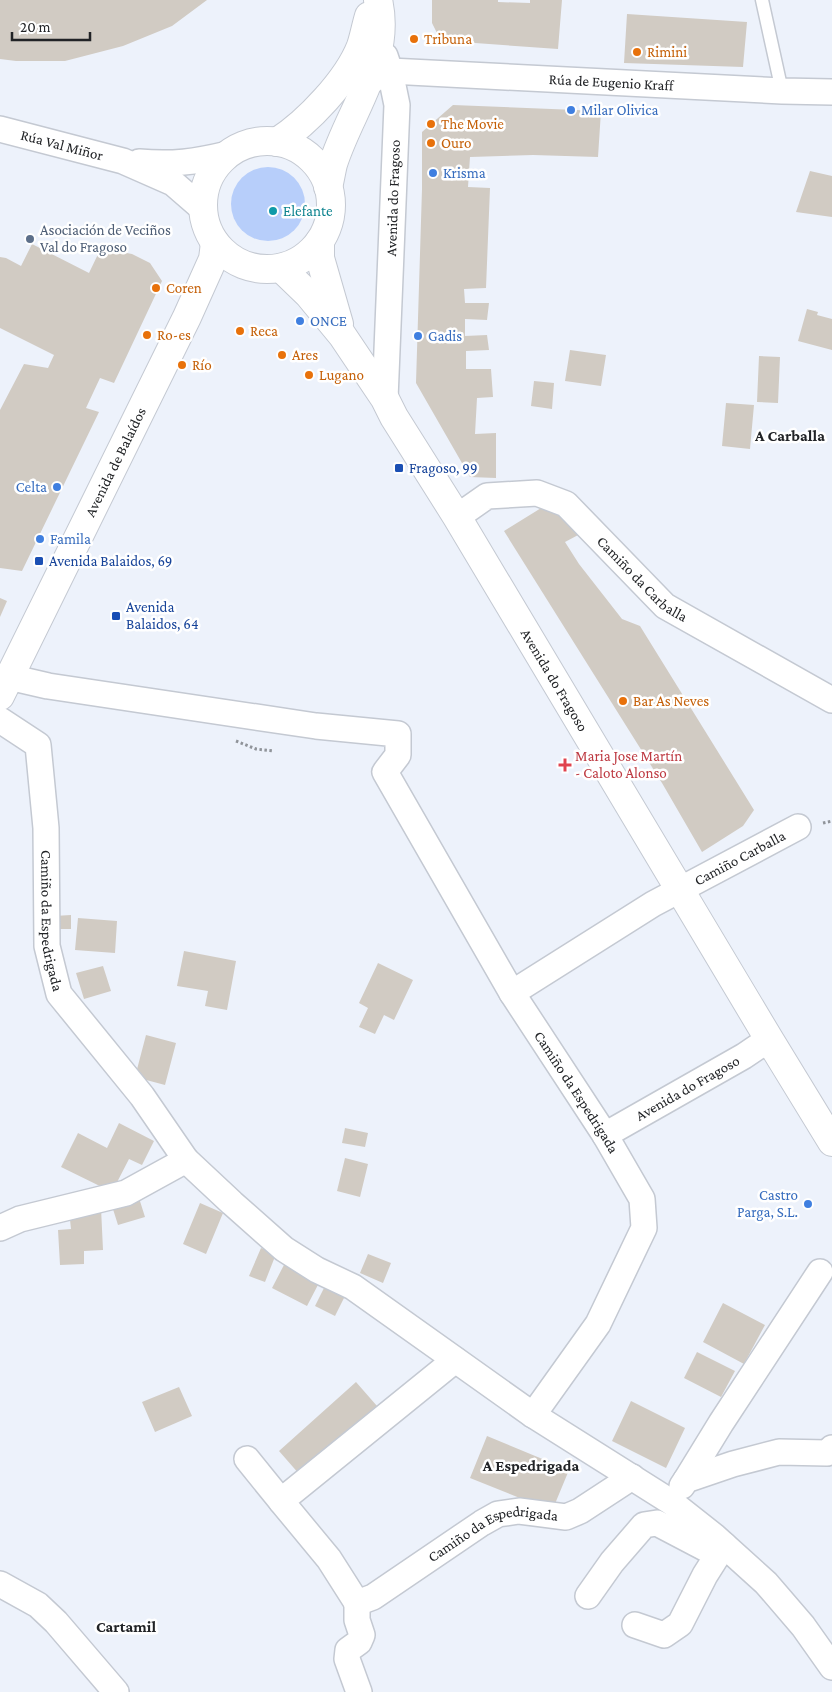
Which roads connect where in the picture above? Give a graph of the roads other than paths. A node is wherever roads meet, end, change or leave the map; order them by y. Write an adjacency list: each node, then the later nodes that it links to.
1 (372, 0): 10 (main road)
2 (378, 0): 4 (main road, Avenida do Fragoso)
3 (762, 0): 7 (lane)
4 (380, 44): 5 (street, Avenida do Fragoso); 6 (main road)
5 (390, 71): 6 (street); 7 (street, Rúa de Eugenio Kraff); 19 (street, Avenida do Fragoso)
6 (367, 84): 13 (main road)
7 (782, 91): 8 (street, Rúa de Eugenio Kraff)
8 (832, 92)
9 (0, 129): 12 (street, Rúa Val Miñor)
10 (277, 142): 11 (main road); 13 (main road)
11 (228, 154): 12 (street); 14 (main road)
12 (123, 161): 14 (street)
13 (328, 187): 15 (main road)
14 (203, 209): 16 (main road)
15 (320, 241): 17 (main road); 18 (main road)
16 (215, 243): 17 (main road); 21 (main road, Avenida de Balaídos)
17 (281, 268): 18 (main road)
18 (342, 335): 19 (main road, Avenida do Fragoso)
19 (385, 399): 20 (main road, Avenida do Fragoso)
20 (457, 517): 22 (street, Camiño da Carballa); 26 (main road, Avenida do Fragoso)
21 (5, 686): 24 (street, Avenida de Balaídos)
22 (832, 700)
23 (0, 720): 31 (street, Camiño da Espedrigada)
24 (385, 772): 27 (street, Camiño da Espedrigada)
25 (798, 827): 26 (street, Camiño Carballa)
26 (680, 888): 27 (street, Camiño Carballa); 28 (main road, Avenida do Fragoso)
27 (512, 993): 29 (street, Camiño da Espedrigada)
28 (769, 1039): 29 (street, Avenida do Fragoso); 30 (main road, Avenida do Fragoso)
29 (606, 1135): 35 (street, Camiño da Espedrigada)
30 (832, 1142)
31 (186, 1160): 32 (street); 34 (street, Camiño da Espedrigada)
32 (0, 1228)
33 (820, 1272): 39 (street)
34 (455, 1360): 35 (street, Camiño da Espedrigada); 40 (street)
35 (533, 1415): 38 (street, Camiño da Espedrigada)
36 (832, 1448): 39 (street)
37 (247, 1459): 40 (street)
38 (632, 1477): 41 (street, Camiño da Espedrigada); 45 (street, Camiño da Espedrigada)
39 (686, 1480): 41 (street)
40 (282, 1501): 45 (street)
41 (671, 1502): 42 (street, Camiño da Espedrigada)
42 (721, 1550): 44 (street, Camiño da Espedrigada); 46 (street); 47 (street, Camiño da Espedrigada)
43 (0, 1584): 48 (street)
44 (588, 1596)
45 (357, 1603): 49 (street)
46 (635, 1625)
47 (832, 1667)
48 (116, 1692)
49 (359, 1692)

